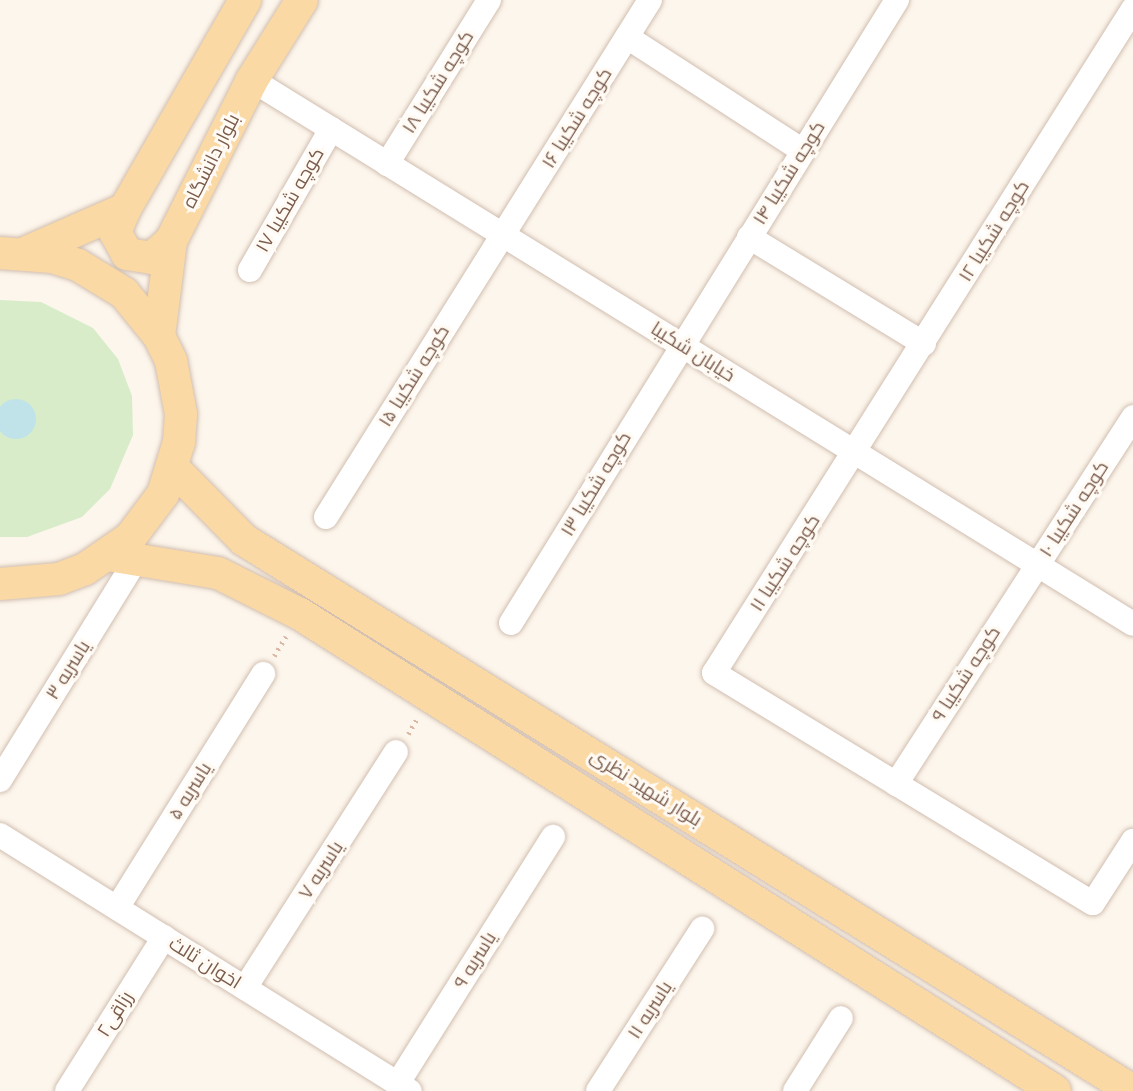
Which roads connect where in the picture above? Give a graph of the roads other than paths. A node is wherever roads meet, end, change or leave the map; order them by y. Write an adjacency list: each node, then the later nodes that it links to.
1 (245, 0): 12 (main road)
2 (302, 0): 8 (main road, بلوار دانشگاه)
3 (489, 0): 11 (street, کوچه شکیبا ۱۸)
4 (650, 0): 7 (street, کوچه شکیبا ۱۶)
5 (897, 0): 10 (street, کوچه شکیبا ۱۴)
6 (1133, 9): 19 (street, کوچه شکیبا ۱۲)
7 (627, 37): 10 (street); 13 (street, کوچه شکیبا ۱۶)
8 (252, 80): 9 (street, خیابان شکیبا); 15 (main road, بلوار دانشگاه)
9 (331, 129): 11 (street, خیابان شکیبا); 17 (street, کوچه شکیبا ۱۷)
10 (803, 151): 14 (street, کوچه شکیبا ۱۴)
11 (387, 164): 13 (street, خیابان شکیبا)
12 (125, 209): 15 (main road); 16 (main road)
13 (503, 235): 20 (street, خیابان شکیبا); 25 (street, کوچه شکیبا ۱۵)
14 (749, 237): 19 (street); 20 (street, کوچه شکیبا ۱۴)
15 (171, 241): 18 (main road, بلوار دانشگاه)
16 (12, 253): 18 (main road)
17 (250, 271)
18 (159, 336): 24 (main road)
19 (923, 344): 23 (street, کوچه شکیبا ۱۲)
20 (681, 345): 23 (street, خیابان شکیبا); 29 (street, کوچه شکیبا ۱۳)
21 (1133, 417): 22 (street, کوچه شکیبا ۱۰)
22 (1124, 451): 27 (street, کوچه شکیبا ۱۰)
23 (855, 453): 27 (street, خیابان شکیبا); 34 (street, کوچه شکیبا ۱۱)
24 (173, 468): 26 (main road); 48 (main road, بلوار شهید نظری)
25 (326, 517)
26 (122, 557): 28 (main road); 33 (street, یاسریه ۳); 47 (main road, بلوار شهید نظری)
27 (1037, 565): 30 (street, خیابان شکیبا); 34 (street, کوچه شکیبا ۹)
28 (0, 584)
29 (511, 623)
30 (1133, 624)
31 (262, 674): 38 (street, یاسریه ۵)
32 (396, 752): 41 (street, یاسریه ۷)
33 (0, 780)
34 (896, 784): 37 (street)
35 (0, 835): 38 (street, اخوان ثالث)
36 (553, 837): 43 (street, یاسریه ۹)
37 (1133, 841)
38 (117, 908): 40 (street, اخوان ثالث)
39 (702, 929): 45 (street, یاسریه ۱۱)
40 (164, 937): 41 (street, اخوان ثالث); 44 (street, رزاقی۲)
41 (245, 988): 43 (street, اخوان ثالث)
42 (841, 1018): 46 (street)
43 (404, 1087)
44 (67, 1091)
45 (598, 1091)
46 (795, 1091)
47 (1055, 1091)
48 (1133, 1091)

